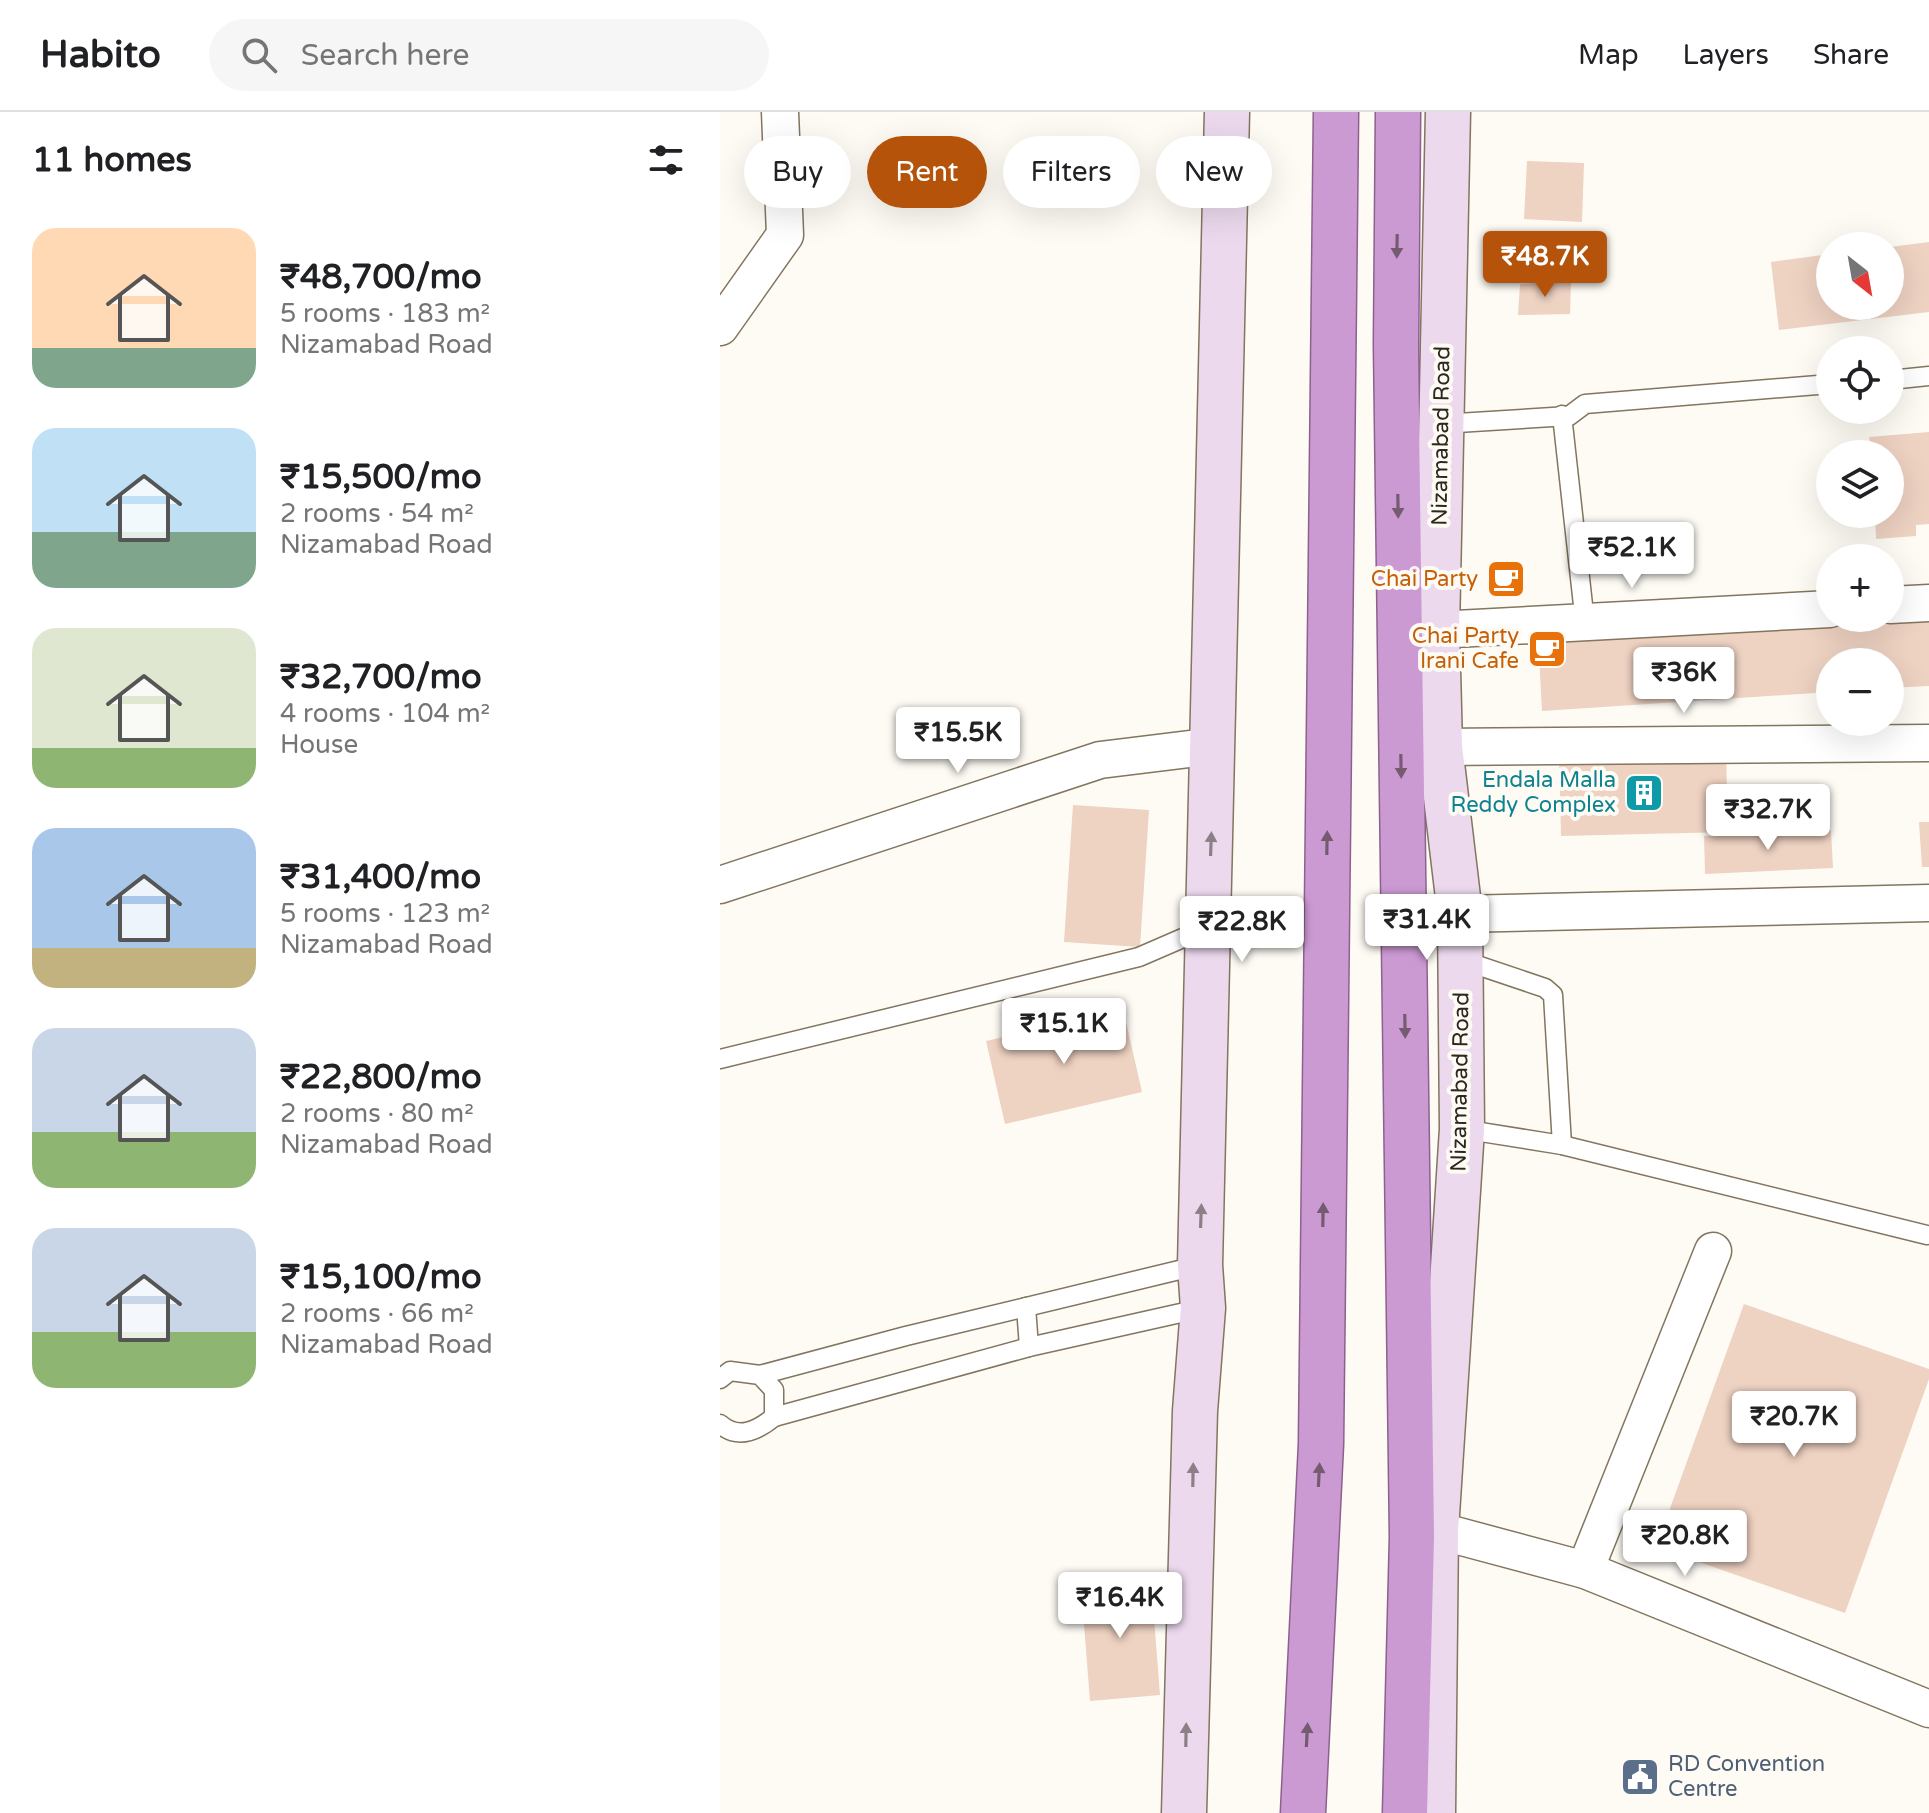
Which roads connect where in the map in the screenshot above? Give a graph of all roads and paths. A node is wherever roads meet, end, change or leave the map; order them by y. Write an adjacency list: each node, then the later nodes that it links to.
1 (780, 112): 6 (street)
2 (1227, 112): 21 (main road)
3 (1336, 112): 45 (highway, one-way to 3)
4 (1398, 112): 41 (highway, Nizamabad Road, one-way to 41)
5 (1448, 112): 11 (main road, Nizamabad Road)
6 (720, 327)
7 (1929, 376): 8 (lane)
8 (1904, 379)
9 (1816, 385): 10 (lane)
10 (1562, 415): 11 (lane); 17 (lane)
11 (1441, 424): 19 (main road, Nizamabad Road)
12 (1929, 587): 13 (lane)
13 (1904, 588)
14 (1816, 593): 17 (lane)
15 (1929, 603): 16 (street)
16 (1904, 604)
17 (1583, 605): 19 (lane)
18 (1816, 609): 19 (street)
19 (1437, 622): 22 (main road, Nizamabad Road)
20 (1929, 743): 22 (street)
21 (1214, 746): 23 (street); 26 (main road, one-way to 21)
22 (1440, 747): 25 (main road, Nizamabad Road)
23 (720, 885)
24 (1929, 903): 25 (street)
25 (1460, 914): 27 (main road, Nizamabad Road)
26 (1209, 927): 28 (lane); 33 (main road, one-way to 26)
27 (1461, 960): 29 (main road, Nizamabad Road); 30 (lane)
28 (720, 1059)
29 (1462, 1129): 30 (lane); 41 (main road, Nizamabad Road)
30 (1562, 1145): 31 (lane)
31 (1927, 1235)
32 (1713, 1251): 42 (street)
33 (1200, 1265): 34 (lane); 35 (main road)
34 (1026, 1307): 36 (lane); 37 (lane)
35 (1203, 1308): 36 (lane); 44 (main road, one-way to 35)
36 (1029, 1347): 39 (lane)
37 (760, 1375): 38 (lane); 39 (lane)
38 (720, 1379)
39 (774, 1417): 40 (lane)
40 (720, 1424)
41 (1423, 1524): 42 (street); 46 (highway, Nizamabad Road); 47 (main road, Nizamabad Road)
42 (1585, 1570): 43 (street)
43 (1929, 1709)
44 (1184, 1813)
45 (1303, 1813)
46 (1405, 1813)
47 (1433, 1813)

